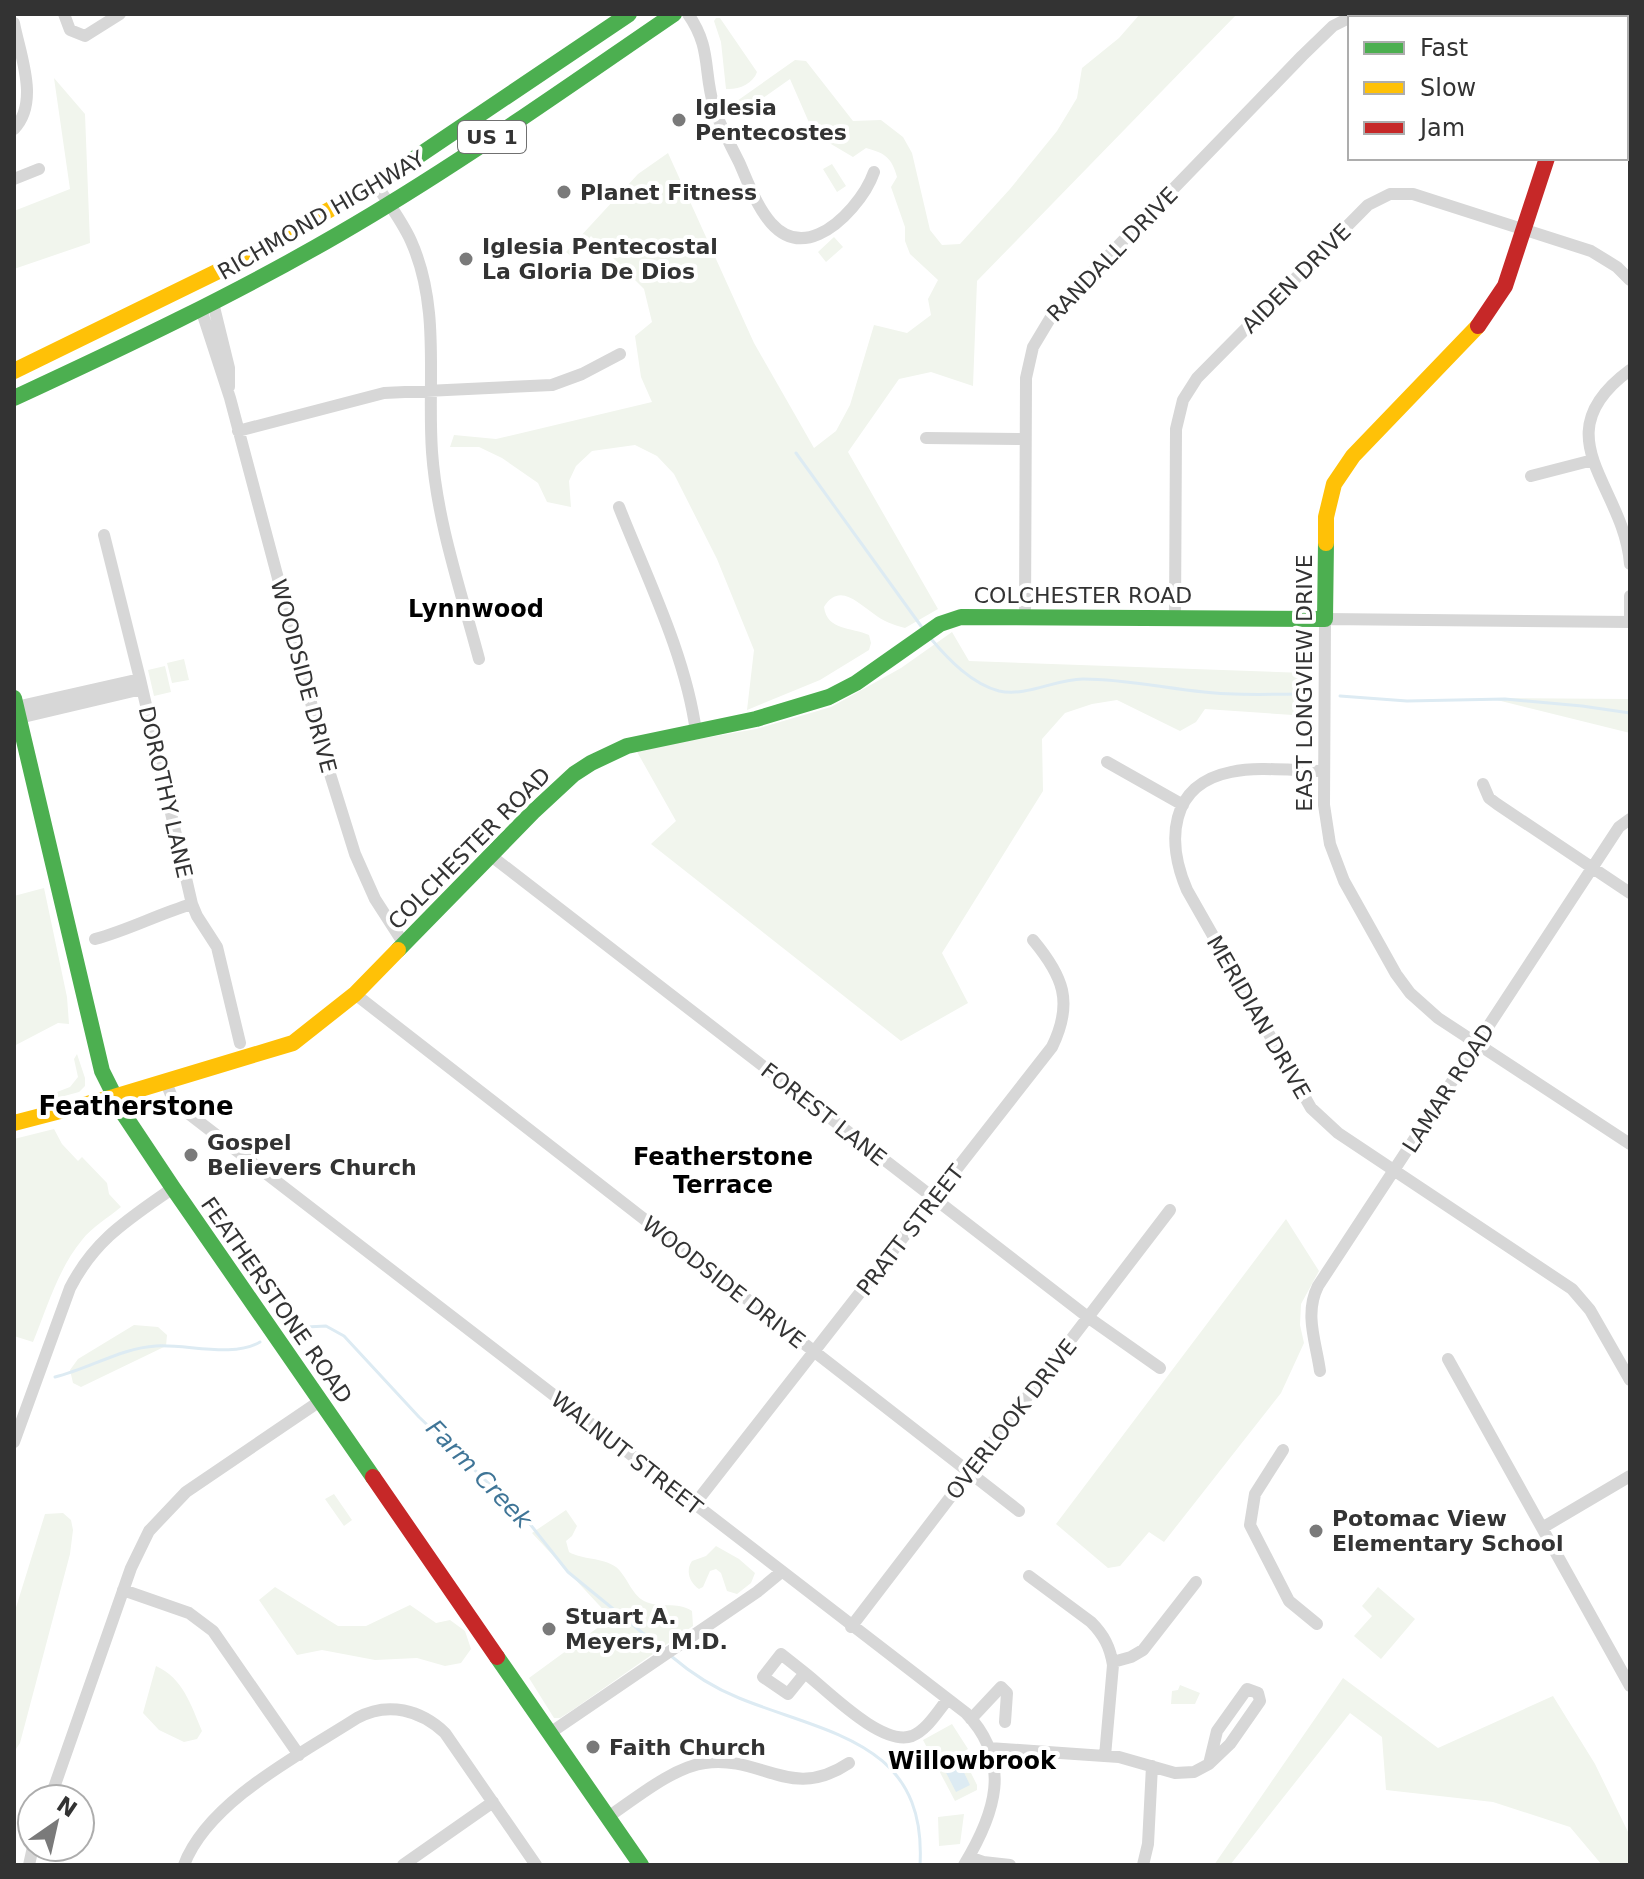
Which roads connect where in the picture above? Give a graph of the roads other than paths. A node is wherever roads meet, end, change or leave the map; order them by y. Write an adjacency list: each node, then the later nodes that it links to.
1 (64, 14): 2 (street)
2 (120, 14)
3 (629, 14): 14 (street, RICHMOND HIGHWAY / US 1)
4 (674, 14): 15 (street, RICHMOND HIGHWAY / US 1)
5 (688, 14): 12 (street)
6 (1348, 18): 27 (street, RANDALL DRIVE)
7 (14, 23): 8 (street)
8 (16, 49): 9 (street)
9 (14, 129)
10 (1546, 160): 16 (street, EAST LONGVIEW DRIVE)
11 (39, 169): 13 (street)
12 (874, 172)
13 (14, 179)
14 (376, 184): 15 (street); 17 (street, RICHMOND HIGHWAY / US 1)
15 (388, 204): 19 (street, RICHMOND HIGHWAY / US 1); 23 (street)
16 (1524, 230): 18 (street, AIDEN DRIVE); 35 (street, AIDEN DRIVE); 36 (street, EAST LONGVIEW DRIVE)
17 (243, 260): 19 (street); 22 (street, RICHMOND HIGHWAY / US 1)
18 (1630, 280)
19 (207, 306): 24 (street, RICHMOND HIGHWAY / US 1); 25 (street, WOODSIDE DRIVE)
20 (620, 354): 23 (street)
21 (1630, 370): 28 (street)
22 (14, 371)
23 (431, 392): 25 (street); 38 (street)
24 (14, 398)
25 (238, 431): 53 (street, WOODSIDE DRIVE)
26 (926, 438): 27 (street)
27 (1025, 439): 34 (street, RANDALL DRIVE)
28 (1593, 460): 29 (street); 32 (street)
29 (1531, 476)
30 (619, 507): 41 (street)
31 (104, 535): 39 (street, DOROTHY LANE)
32 (1630, 564)
33 (1630, 596): 37 (street)
34 (1025, 616): 35 (street, COLCHESTER ROAD); 41 (street, COLCHESTER ROAD)
35 (1175, 618): 36 (street, COLCHESTER ROAD)
36 (1325, 619): 37 (street, COLCHESTER ROAD); 43 (street, EAST LONGVIEW DRIVE)
37 (1630, 622)
38 (479, 659)
39 (141, 684): 40 (street); 50 (street, DOROTHY LANE)
40 (16, 708): 58 (street, FEATHERSTONE ROAD)
41 (696, 732): 47 (street, COLCHESTER ROAD)
42 (1107, 762): 45 (street)
43 (1324, 771): 45 (street); 56 (street, EAST LONGVIEW DRIVE)
44 (1483, 784): 48 (street)
45 (1183, 805): 61 (street, MERIDIAN DRIVE)
46 (1630, 819): 48 (street, LAMAR ROAD)
47 (490, 855): 53 (street, COLCHESTER ROAD); 63 (street, FOREST LANE)
48 (1593, 868): 49 (street); 56 (street, LAMAR ROAD)
49 (1630, 893)
50 (192, 904): 51 (street); 55 (street, DOROTHY LANE)
51 (95, 939)
52 (1033, 940): 63 (street, PRATT STREET)
53 (404, 944): 54 (street, COLCHESTER ROAD)
54 (355, 994): 57 (street, COLCHESTER ROAD); 66 (street, WOODSIDE DRIVE)
55 (240, 1043)
56 (1477, 1044): 60 (street, EAST LONGVIEW DRIVE); 61 (street, LAMAR ROAD)
57 (166, 1082): 58 (street, COLCHESTER ROAD); 76 (street, WALNUT STREET)
58 (114, 1097): 59 (street, COLCHESTER ROAD); 62 (street, FEATHERSTONE ROAD)
59 (14, 1123)
60 (1630, 1144)
61 (1394, 1171): 69 (street, LAMAR ROAD); 70 (street, MERIDIAN DRIVE)
62 (173, 1188): 71 (street, FEATHERSTONE ROAD); 72 (street)
63 (935, 1200): 65 (street, FOREST LANE); 66 (street, PRATT STREET)
64 (1170, 1210): 65 (street, OVERLOOK DRIVE)
65 (1089, 1318): 68 (street, FOREST LANE); 74 (street, OVERLOOK DRIVE)
66 (815, 1352): 74 (street, WOODSIDE DRIVE); 76 (street, PRATT STREET)
67 (1448, 1359): 78 (street)
68 (1160, 1368)
69 (1320, 1371)
70 (1630, 1380)
71 (320, 1401): 82 (street); 91 (street, FEATHERSTONE ROAD)
72 (15, 1436)
73 (1283, 1450): 83 (street)
74 (969, 1472): 77 (street, WOODSIDE DRIVE); 84 (street, OVERLOOK DRIVE)
75 (1630, 1476): 78 (street)
76 (694, 1505): 79 (street, WALNUT STREET)
77 (1019, 1511)
78 (1542, 1528): 87 (street)
79 (780, 1573): 84 (street, WALNUT STREET); 91 (street)
80 (1029, 1576): 85 (street)
81 (1196, 1582): 85 (street)
82 (123, 1590): 93 (street); 98 (street)
83 (1317, 1624)
84 (851, 1627): 88 (street, WALNUT STREET)
85 (1113, 1662): 94 (street)
86 (805, 1673): 88 (street)
87 (1630, 1686)
88 (948, 1699): 89 (street, WALNUT STREET)
89 (971, 1719): 90 (street); 92 (street, WALNUT STREET)
90 (1005, 1722)
91 (550, 1733): 100 (street, FEATHERSTONE ROAD)
92 (989, 1748): 94 (street); 101 (street, WALNUT STREET)
93 (299, 1755): 99 (street); 102 (street)
94 (1105, 1756): 97 (street)
95 (849, 1763): 100 (street)
96 (1209, 1764): 96 (street); 97 (street)
97 (1152, 1766): 107 (street)
98 (56, 1783)
99 (493, 1802): 103 (street); 104 (street)
100 (608, 1817): 105 (street, FEATHERSTONE ROAD)
101 (967, 1861): 106 (street)
102 (184, 1865)
103 (403, 1865)
104 (536, 1865)
105 (641, 1865)
106 (1010, 1865)
107 (1143, 1865)

